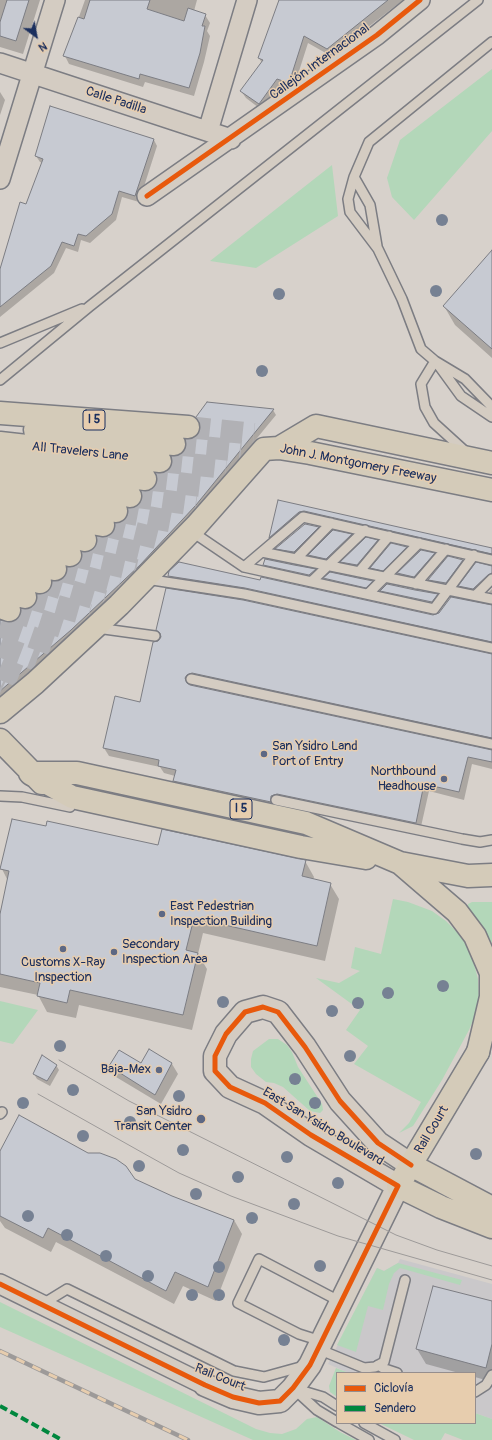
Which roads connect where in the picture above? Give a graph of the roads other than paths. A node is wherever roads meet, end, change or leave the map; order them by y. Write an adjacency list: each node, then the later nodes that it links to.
1 (56, 0): 7 (street)
2 (247, 0): 8 (street)
3 (420, 0): 9 (street, Callejón Internacional)
4 (478, 0): 14 (lane)
5 (492, 42): 10 (lane)
6 (0, 63): 7 (street, Calle Padilla)
7 (32, 73): 8 (street, Calle Padilla); 11 (street)
8 (208, 131): 9 (street, Calle Padilla)
9 (231, 139): 12 (street, Callejón Internacional)
10 (354, 177): 13 (lane); 13 (lane)
11 (0, 179)
12 (147, 196)
13 (378, 249): 16 (lane)
14 (90, 306): 15 (lane); 17 (lane)
15 (0, 343)
16 (434, 361): 18 (lane); 20 (lane); 28 (lane)
17 (0, 380)
18 (492, 407)
19 (0, 413): 22 (main road, I 5)
20 (492, 417)
21 (0, 427): 24 (main road, All Travelers Lane / I 5)
22 (188, 427)
23 (0, 443): 26 (main road, All Travelers Lane)
24 (174, 444)
25 (0, 458): 31 (main road, All Travelers Lane)
26 (160, 461)
27 (245, 461): 28 (main road); 30 (main road); 33 (main road, John J. Montgomery Freeway); 34 (main road); 52 (main road)
28 (483, 462)
29 (0, 474): 36 (main road)
30 (492, 478)
31 (145, 479)
32 (0, 490): 36 (main road)
33 (492, 490)
34 (492, 503)
35 (0, 506): 36 (main road)
36 (116, 510)
37 (0, 521): 56 (main road)
38 (331, 523): 39 (lane); 44 (lane); 47 (lane)
39 (365, 530): 40 (lane); 49 (lane)
40 (389, 536): 42 (lane); 53 (lane)
41 (0, 539): 56 (main road)
42 (419, 543): 43 (lane); 54 (lane)
43 (446, 549): 45 (lane); 58 (lane)
44 (262, 552): 47 (lane); 50 (lane)
45 (474, 555): 48 (lane); 60 (lane)
46 (0, 556): 56 (main road)
47 (296, 559): 49 (lane)
48 (492, 560)
49 (328, 566): 53 (lane); 57 (lane)
50 (244, 567): 52 (lane); 57 (lane)
51 (0, 572): 56 (main road)
52 (142, 572): 64 (lane); 65 (lane); 67 (main road)
53 (359, 572): 54 (lane)
54 (385, 577): 58 (lane); 61 (lane)
55 (492, 579): 62 (lane)
56 (41, 580): 59 (main road)
57 (311, 582): 61 (lane)
58 (416, 584): 60 (lane)
59 (0, 590)
60 (447, 590): 61 (lane); 62 (lane)
61 (368, 594)
62 (476, 595): 63 (lane)
63 (492, 599)
64 (155, 636)
65 (492, 648)
66 (191, 680): 69 (lane)
67 (11, 697)
68 (0, 740): 70 (main road, I 5)
69 (492, 744)
70 (30, 773): 73 (main road, I 5); 75 (main road, I 5)
71 (0, 796): 73 (lane)
72 (276, 800): 74 (lane)
73 (70, 808): 75 (main road, I 5)
74 (492, 840)
75 (400, 863): 76 (main road, I 5); 78 (main road)
76 (492, 875)
77 (492, 1024): 78 (main road)
78 (478, 1052): 79 (main road, Rail Court)
79 (411, 1165): 80 (main road, Rail Court); 80 (street, East San Ysidro Boulevard); 81 (main road, East San Ysidro Boulevard)
80 (398, 1186): 82 (main road, East San Ysidro Boulevard); 85 (street, Rail Court)
81 (492, 1208)
82 (492, 1227)
83 (405, 1280): 88 (lane)
84 (0, 1284): 86 (street, Rail Court)
85 (341, 1302): 87 (street, Rail Court); 87 (lane)
86 (40, 1305): 87 (lane); 91 (street, Rail Court)
87 (316, 1351): 88 (lane); 92 (street, Rail Court)
88 (378, 1365): 89 (lane)
89 (394, 1372)
90 (492, 1375): 93 (lane)
91 (205, 1386): 92 (street, Rail Court)
92 (293, 1388): 94 (lane); 95 (lane)
93 (476, 1391)
94 (336, 1405)
95 (336, 1421)
96 (341, 1424): 98 (lane)
97 (366, 1424): 99 (lane)
98 (369, 1440)
99 (395, 1440)

